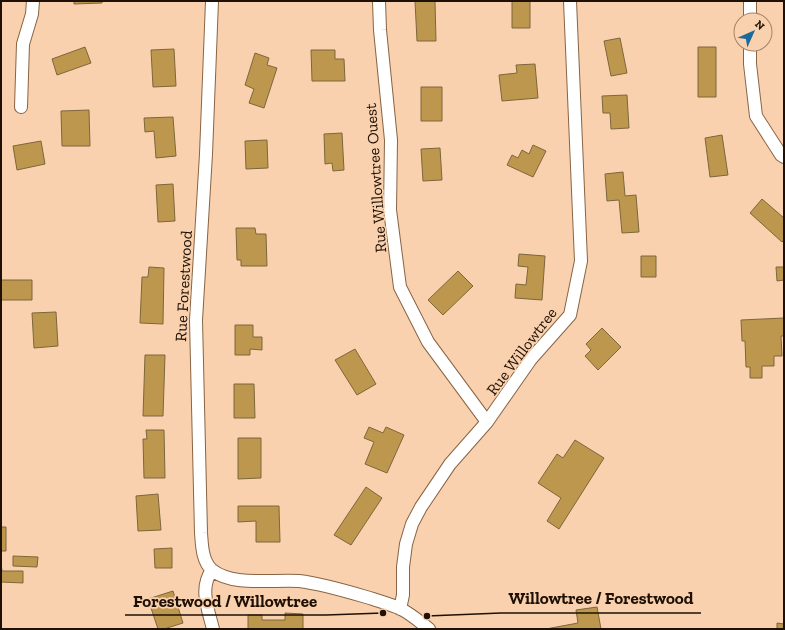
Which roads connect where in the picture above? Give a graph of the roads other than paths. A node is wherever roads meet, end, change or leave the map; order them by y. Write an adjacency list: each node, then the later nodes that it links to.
1 (33, 1): 8 (street)
2 (212, 1): 11 (street, Rue Forestwood)
3 (379, 1): 10 (street, Rue Willowtree Ouest)
4 (570, 1): 10 (street, Rue Willowtree)
5 (750, 1): 6 (street)
6 (750, 12)
7 (750, 52): 9 (street)
8 (21, 108)
9 (784, 157)
10 (487, 422): 12 (street, Rue Willowtree)
11 (212, 570): 12 (street); 13 (street)
12 (400, 609): 14 (street)
13 (213, 629)
14 (429, 629)

